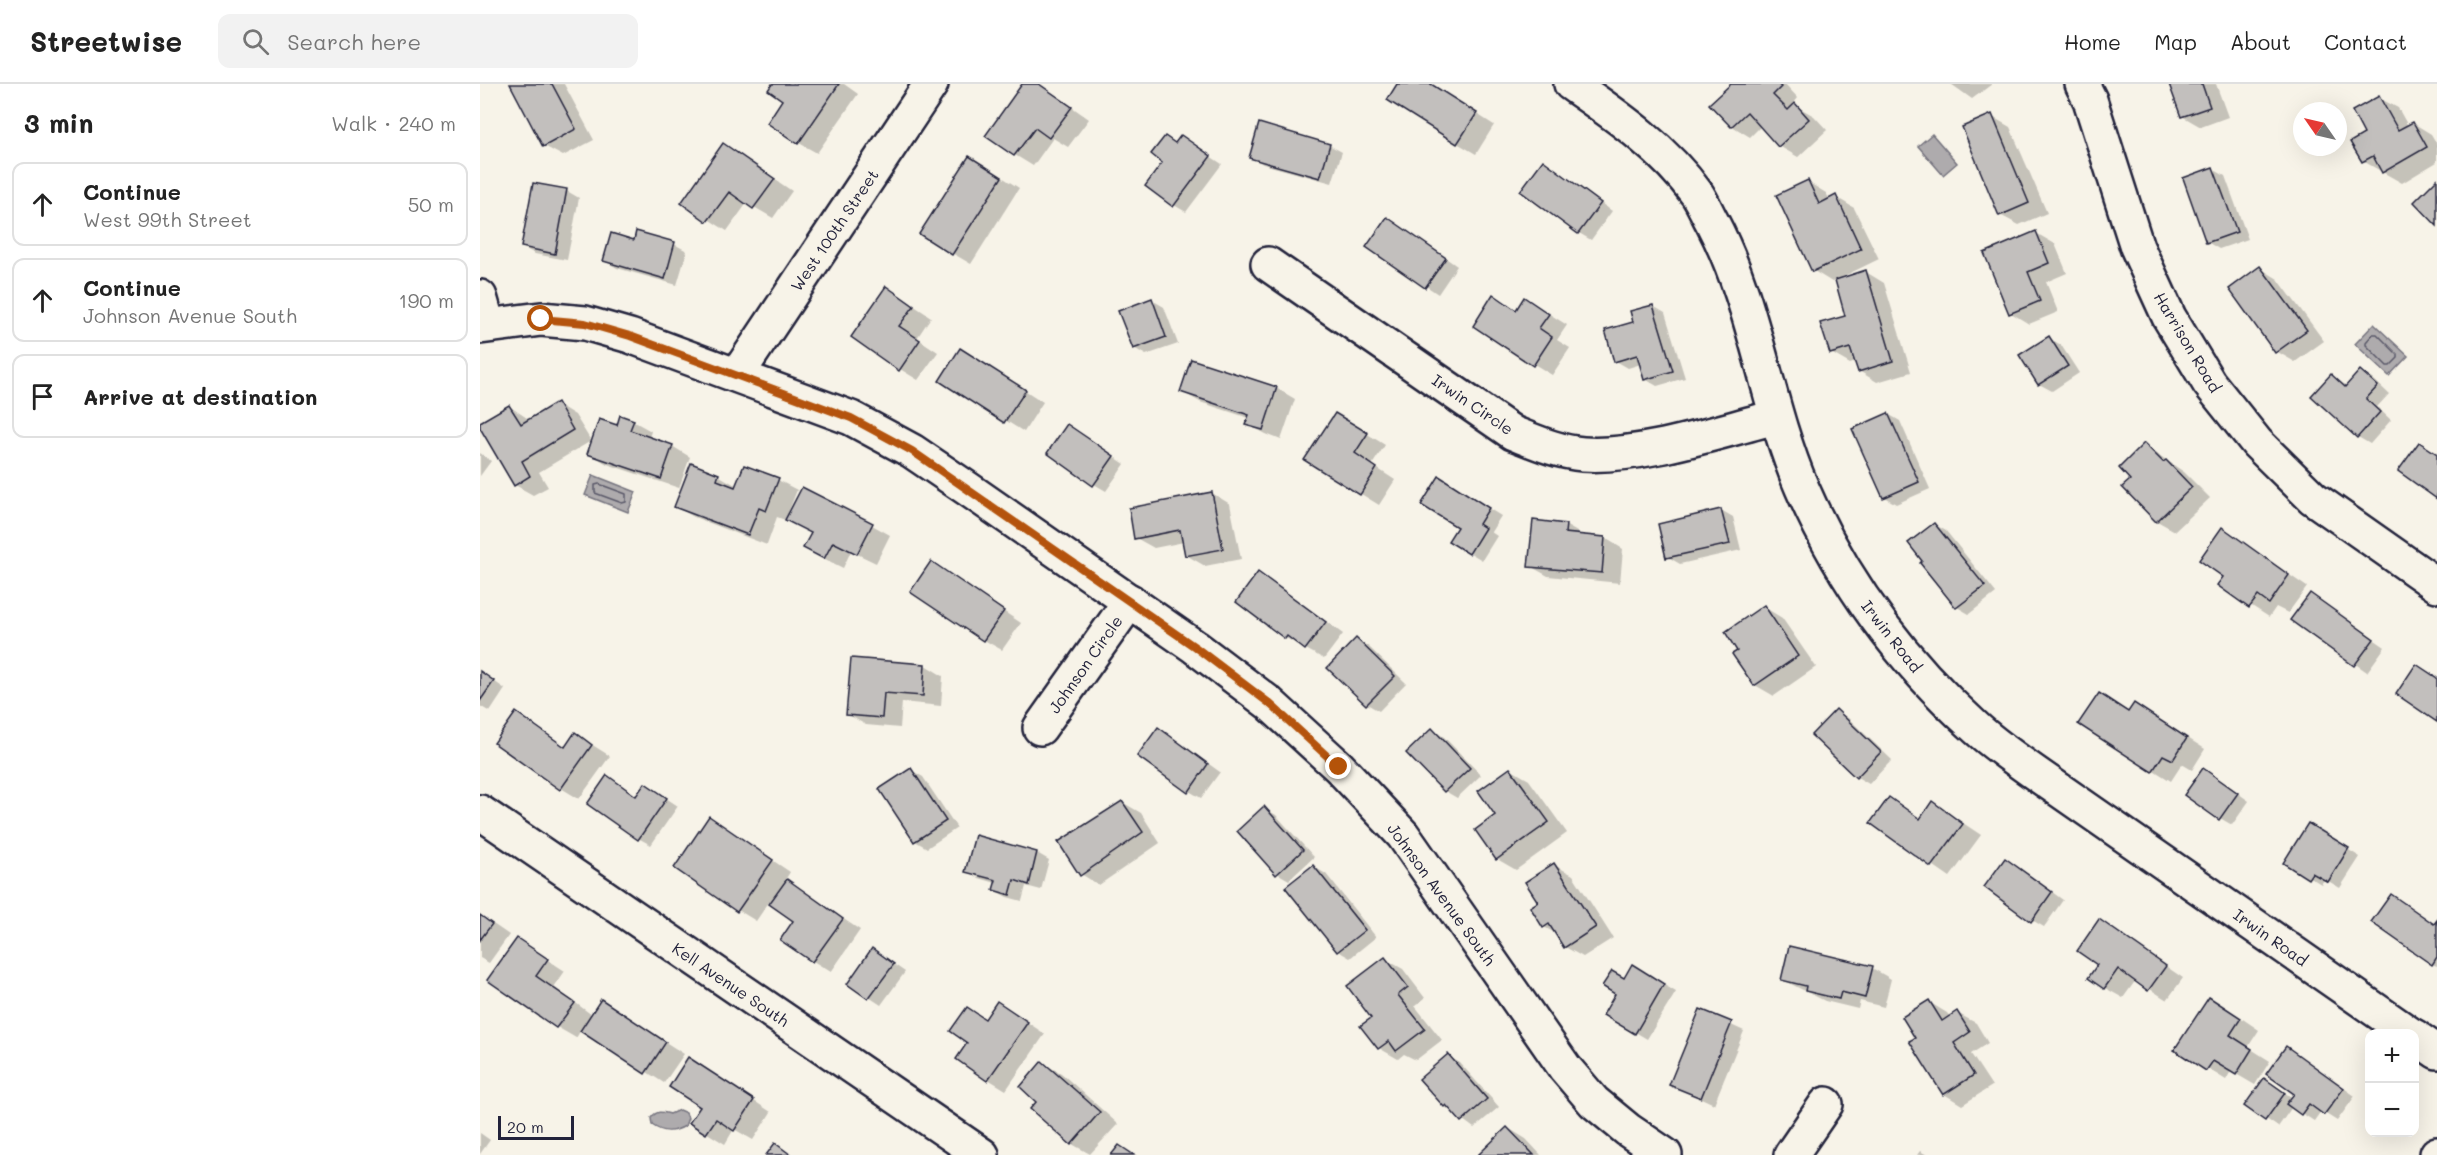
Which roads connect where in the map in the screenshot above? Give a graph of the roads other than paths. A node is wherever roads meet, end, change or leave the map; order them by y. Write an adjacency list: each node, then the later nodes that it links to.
1 (931, 84): 6 (street, West 100th Street)
2 (1571, 84): 7 (street, Irwin Road)
3 (2082, 84): 8 (street, Harrison Road)
4 (1268, 264): 7 (street, Irwin Circle)
5 (483, 316): 6 (street, Johnson Avenue South)
6 (737, 375): 9 (street, Johnson Avenue South)
7 (1776, 417): 12 (street, Irwin Road)
8 (2437, 585)
9 (1130, 601): 10 (street, Johnson Circle); 17 (street, Johnson Avenue South)
10 (1040, 728)
11 (480, 812): 16 (street, Kell Avenue South)
12 (2403, 1029)
13 (2419, 1039): 14 (street)
14 (2437, 1052)
15 (1826, 1104): 18 (street)
16 (982, 1155)
17 (1665, 1155)
18 (1791, 1155)

